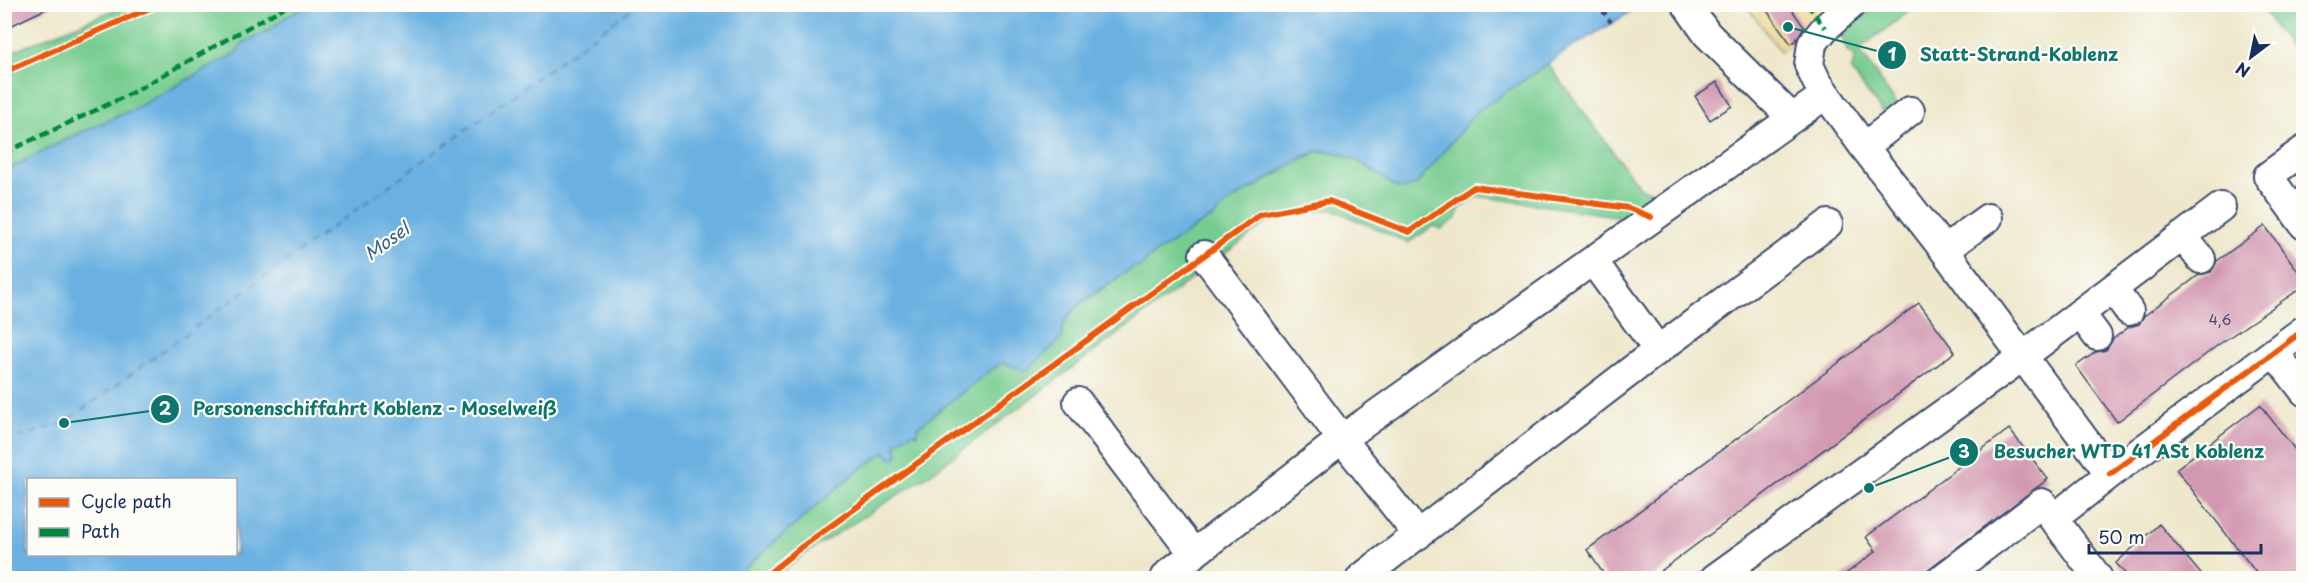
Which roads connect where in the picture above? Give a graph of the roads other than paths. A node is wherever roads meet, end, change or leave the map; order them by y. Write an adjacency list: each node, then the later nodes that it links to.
1 (1686, 4): 5 (street)
2 (1852, 4): 3 (street)
3 (1825, 95): 5 (street); 6 (street)
4 (1910, 111): 6 (street)
5 (1792, 118): 16 (street)
6 (1864, 147): 13 (street)
7 (2304, 150): 11 (street)
8 (2221, 207): 12 (street)
9 (1988, 218): 13 (street)
10 (1828, 224): 20 (street)
11 (2304, 225)
12 (2182, 236): 15 (street); 17 (street)
13 (1944, 250): 22 (street)
14 (1204, 255): 25 (street)
15 (2201, 259)
16 (1593, 261): 20 (street); 25 (street)
17 (2080, 313): 19 (street); 22 (street)
18 (2304, 330): 21 (street)
19 (2097, 336)
20 (1658, 350): 28 (street)
21 (2274, 352): 23 (street); 26 (street)
22 (2022, 357): 26 (street); 32 (street)
23 (2304, 391)
24 (1078, 402): 29 (street)
25 (1342, 440): 28 (street); 29 (street)
26 (2110, 474): 27 (street)
27 (2054, 519): 33 (street); 34 (street)
28 (1418, 535): 31 (street)
29 (1194, 554): 30 (street)
30 (1165, 579)
31 (1361, 579)
32 (1715, 579)
33 (1943, 579)
34 (2098, 579)

